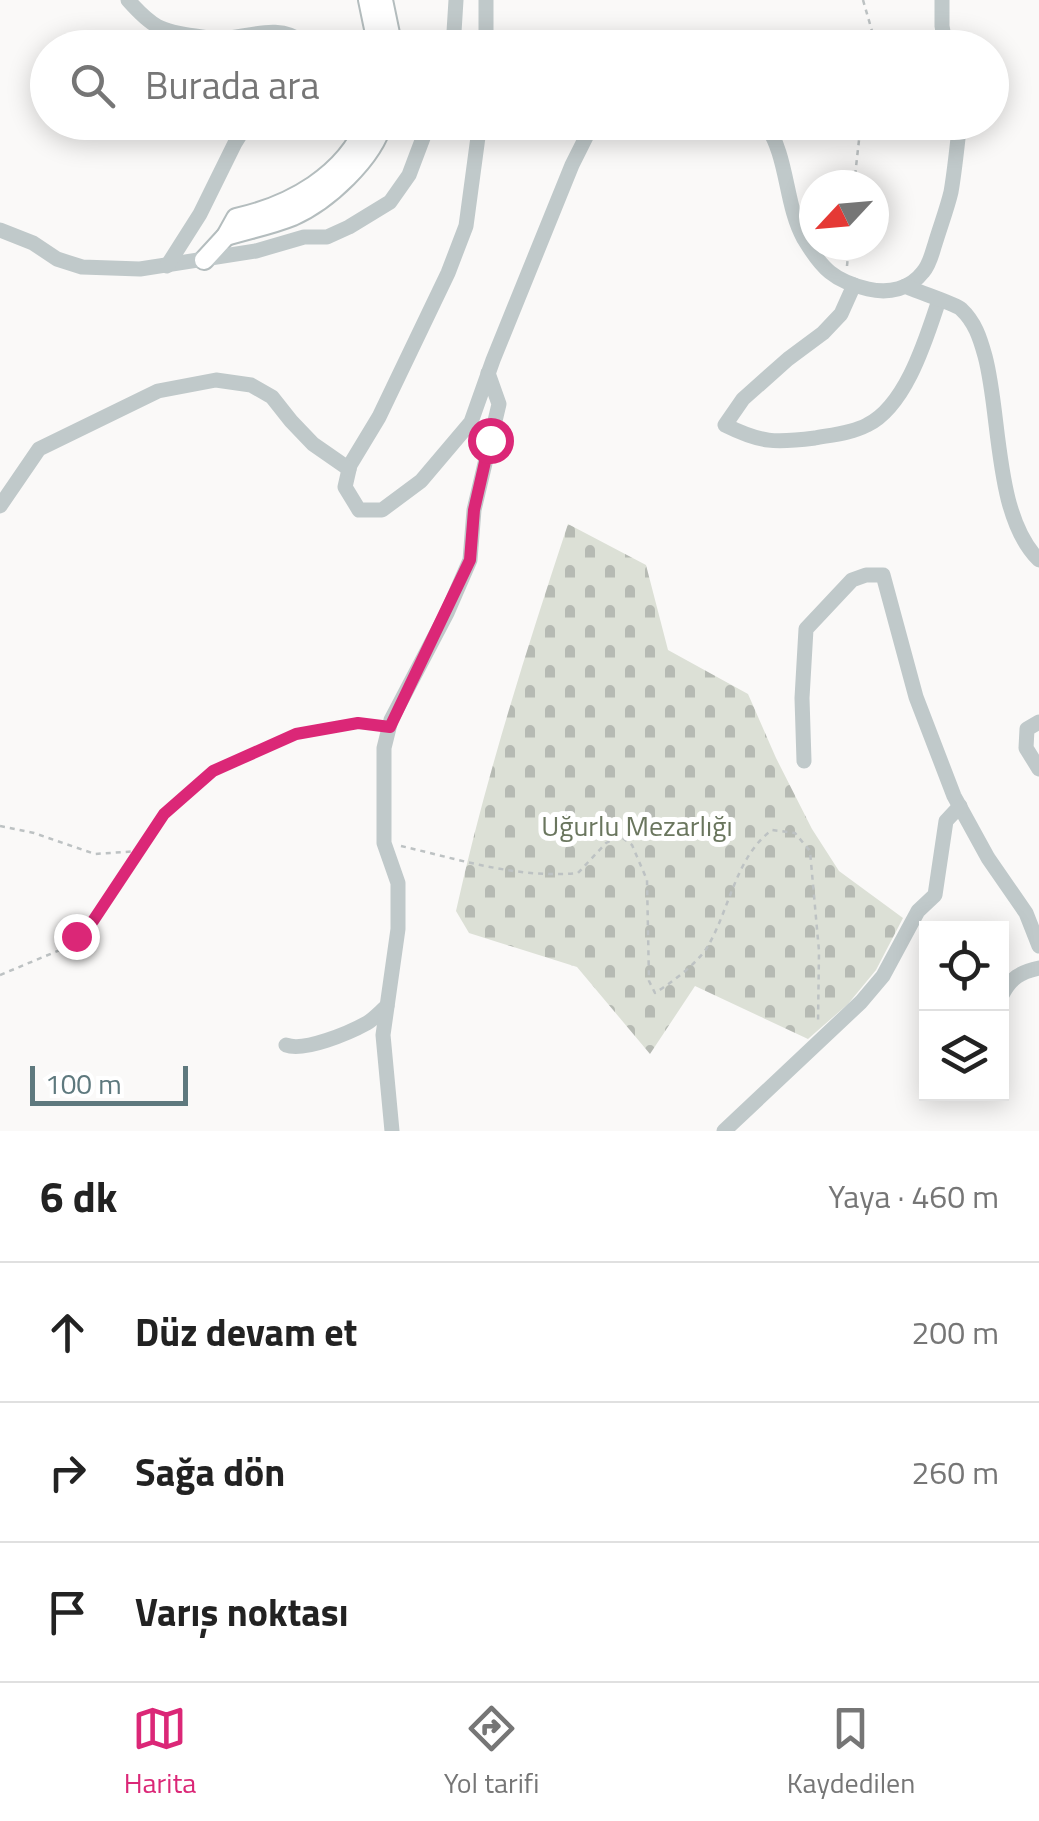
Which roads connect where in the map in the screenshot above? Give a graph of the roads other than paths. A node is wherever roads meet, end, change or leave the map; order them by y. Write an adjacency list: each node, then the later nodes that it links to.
1 (128, 0): 7 (street)
2 (368, 0): 8 (main road)
3 (383, 0): 9 (main road)
4 (456, 0): 10 (street)
5 (486, 0): 11 (street)
6 (942, 0): 12 (street)
7 (163, 30)
8 (374, 30)
9 (389, 30)
10 (454, 30)
11 (486, 30)
12 (943, 30)
13 (236, 140): 24 (street)
14 (356, 140): 22 (main road)
15 (375, 140): 22 (main road)
16 (422, 140): 23 (street)
17 (478, 140): 29 (street)
18 (585, 140): 28 (street)
19 (774, 140): 25 (street)
20 (958, 140): 26 (street)
21 (0, 230): 24 (street)
22 (226, 236): 23 (main road)
23 (204, 260): 24 (street)
24 (167, 266)
25 (849, 284): 26 (street); 27 (street)
26 (905, 286): 27 (street)
27 (939, 300): 31 (street)
28 (488, 373): 29 (street); 39 (street)
29 (349, 470): 30 (street)
30 (0, 506)
31 (1039, 560)
32 (1039, 722): 34 (street)
33 (804, 761): 35 (street)
34 (1039, 769)
35 (960, 806): 36 (street); 42 (street)
36 (1039, 946)
37 (1039, 968): 38 (street)
38 (1009, 982)
39 (387, 1006): 40 (street); 41 (street)
40 (286, 1046)
41 (392, 1131)
42 (724, 1131)

